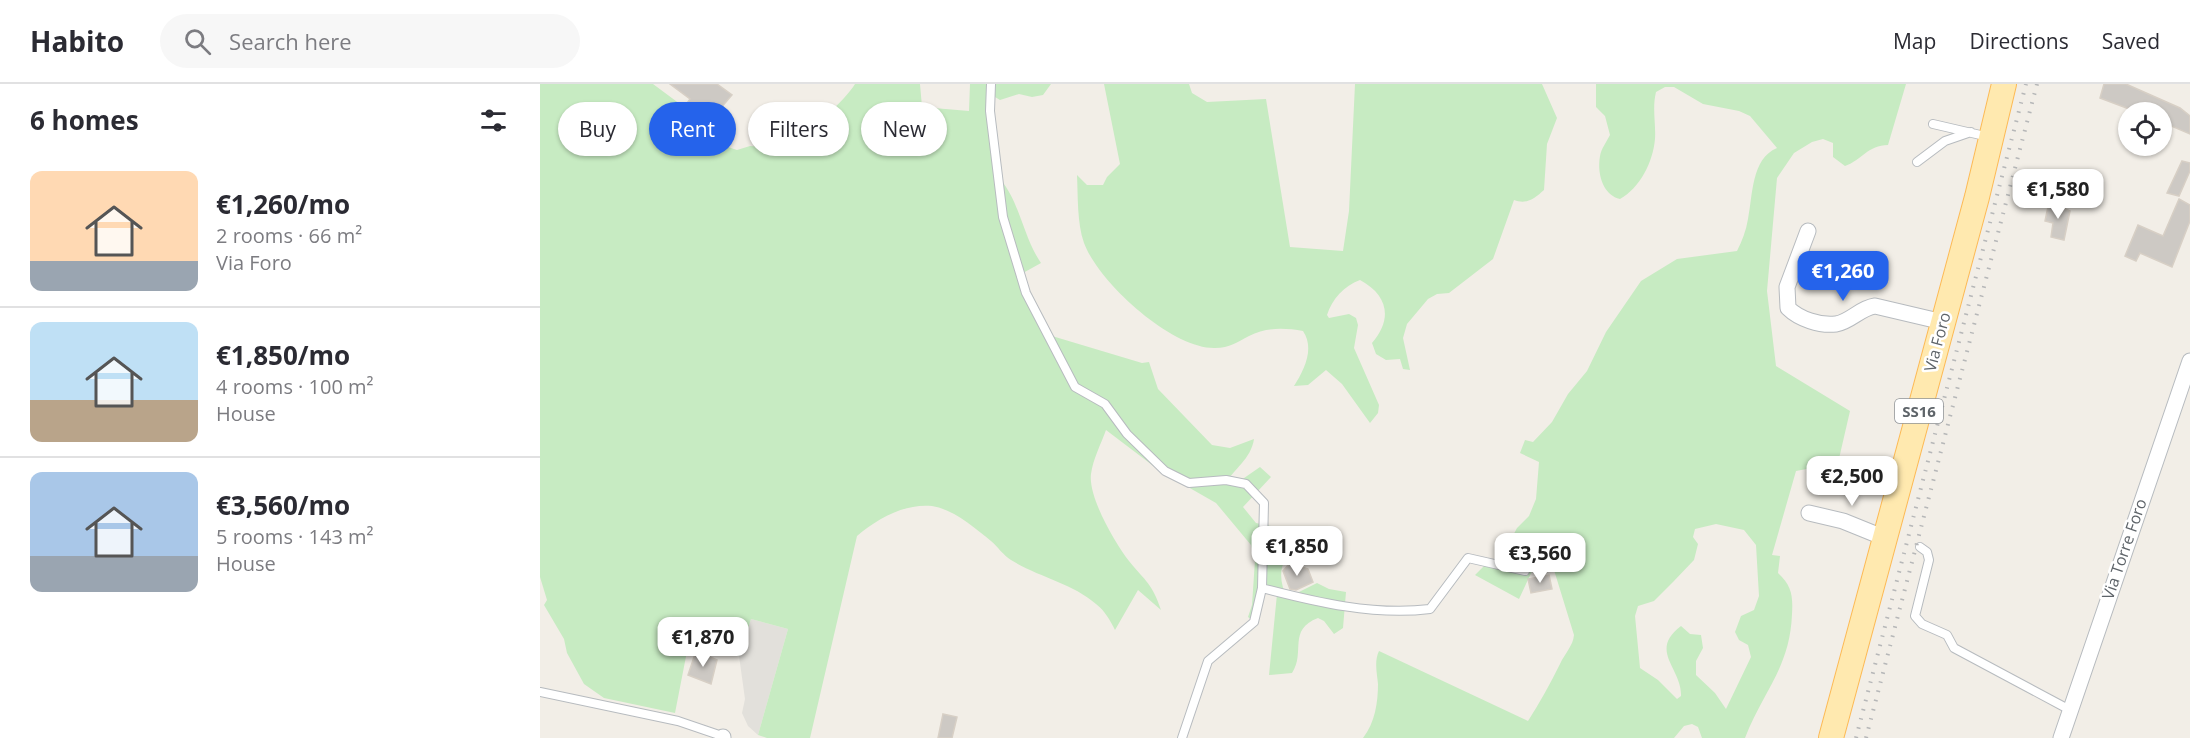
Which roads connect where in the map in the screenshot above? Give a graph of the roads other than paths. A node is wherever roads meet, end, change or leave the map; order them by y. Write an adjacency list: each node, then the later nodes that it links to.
1 (991, 84): 13 (lane)
2 (2004, 84): 4 (main road, Via Foro / SS16)
3 (1933, 124): 4 (lane)
4 (1981, 135): 5 (lane); 7 (main road, Via Foro / SS16)
5 (1917, 162)
6 (1808, 231): 7 (street)
7 (1942, 322): 10 (main road, Via Foro / SS16)
8 (2190, 361): 15 (street, Via Torre Foro)
9 (1809, 513): 10 (street)
10 (1891, 538): 18 (main road, Via Foro / SS16)
11 (1920, 547): 15 (lane)
12 (1525, 571): 13 (lane)
13 (1262, 588): 17 (lane)
14 (540, 692): 16 (lane)
15 (2070, 710): 19 (street, Via Torre Foro)
16 (725, 738)
17 (1182, 738)
18 (1831, 738)
19 (2061, 738)

